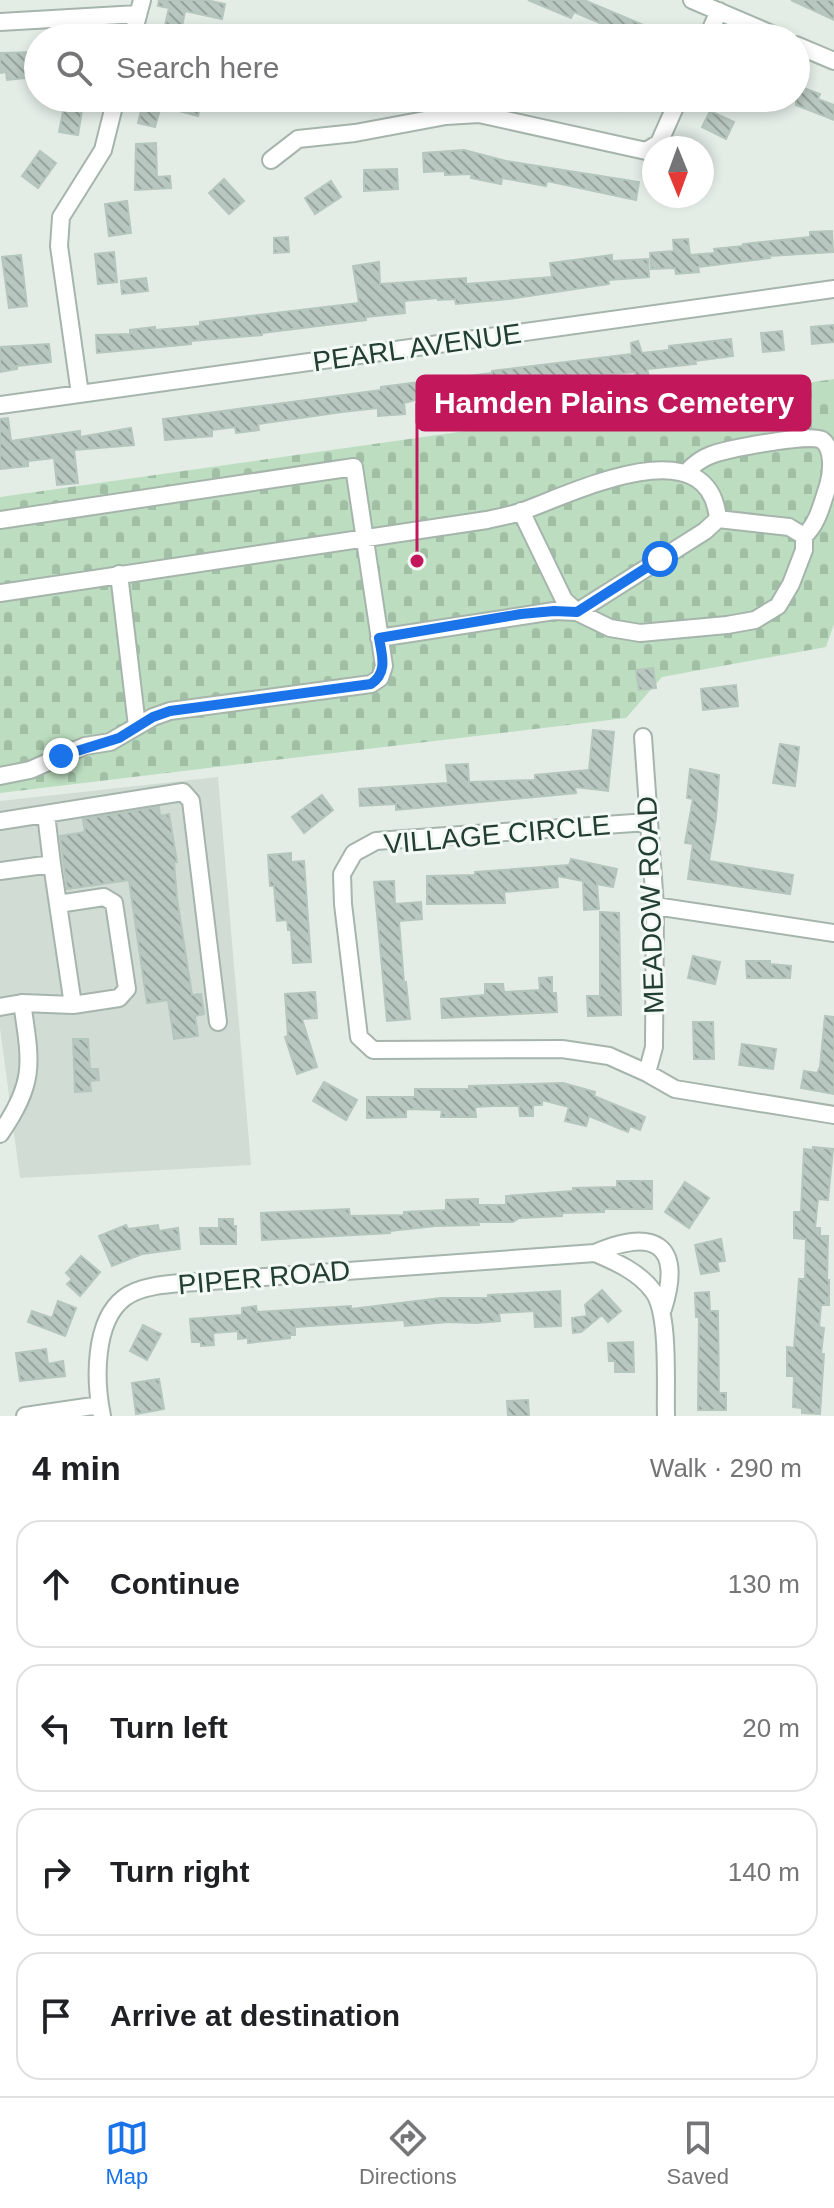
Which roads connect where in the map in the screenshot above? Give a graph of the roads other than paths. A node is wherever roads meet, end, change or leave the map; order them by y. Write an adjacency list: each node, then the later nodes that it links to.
1 (692, 0): 3 (street)
2 (140, 7): 4 (street)
3 (719, 11): 5 (street); 6 (street)
4 (0, 22)
5 (713, 24)
6 (749, 24)
7 (810, 51): 8 (street)
8 (834, 61)
9 (112, 112): 13 (street)
10 (673, 112): 11 (street)
11 (271, 160)
12 (834, 289): 13 (street, PEARL AVENUE)
13 (80, 394): 14 (street, PEARL AVENUE)
14 (0, 405)
15 (686, 473): 16 (street); 17 (street); 19 (street)
16 (521, 511): 20 (street); 23 (street)
17 (718, 519): 19 (street); 23 (street)
18 (0, 520): 20 (street)
19 (804, 536): 23 (street)
20 (365, 538): 21 (street); 24 (street)
21 (119, 574): 22 (street); 25 (street)
22 (0, 593)
23 (577, 612): 24 (street)
24 (379, 638): 25 (street)
25 (137, 726): 27 (street)
26 (643, 737): 30 (street, MEADOW ROAD)
27 (0, 776)
28 (46, 814): 29 (street); 31 (street); 39 (street)
29 (0, 821)
30 (648, 822): 34 (street, MEADOW ROAD); 40 (street, VILLAGE CIRCLE)
31 (52, 864): 32 (street); 33 (street)
32 (0, 871)
33 (58, 904): 37 (street); 37 (street)
34 (655, 906): 35 (street); 40 (street, MEADOW ROAD)
35 (834, 933)
36 (22, 1003): 37 (street); 38 (street); 42 (street)
37 (73, 1005)
38 (0, 1007)
39 (218, 1022)
40 (647, 1073): 41 (street, VILLAGE CIRCLE)
41 (834, 1115)
42 (0, 1134)
43 (595, 1253): 44 (street); 44 (street, PIPER ROAD); 45 (street, PIPER ROAD)
44 (663, 1309): 47 (street, PIPER ROAD)
45 (101, 1411): 46 (street, PIPER ROAD)
46 (25, 1416)
47 (666, 1416)

